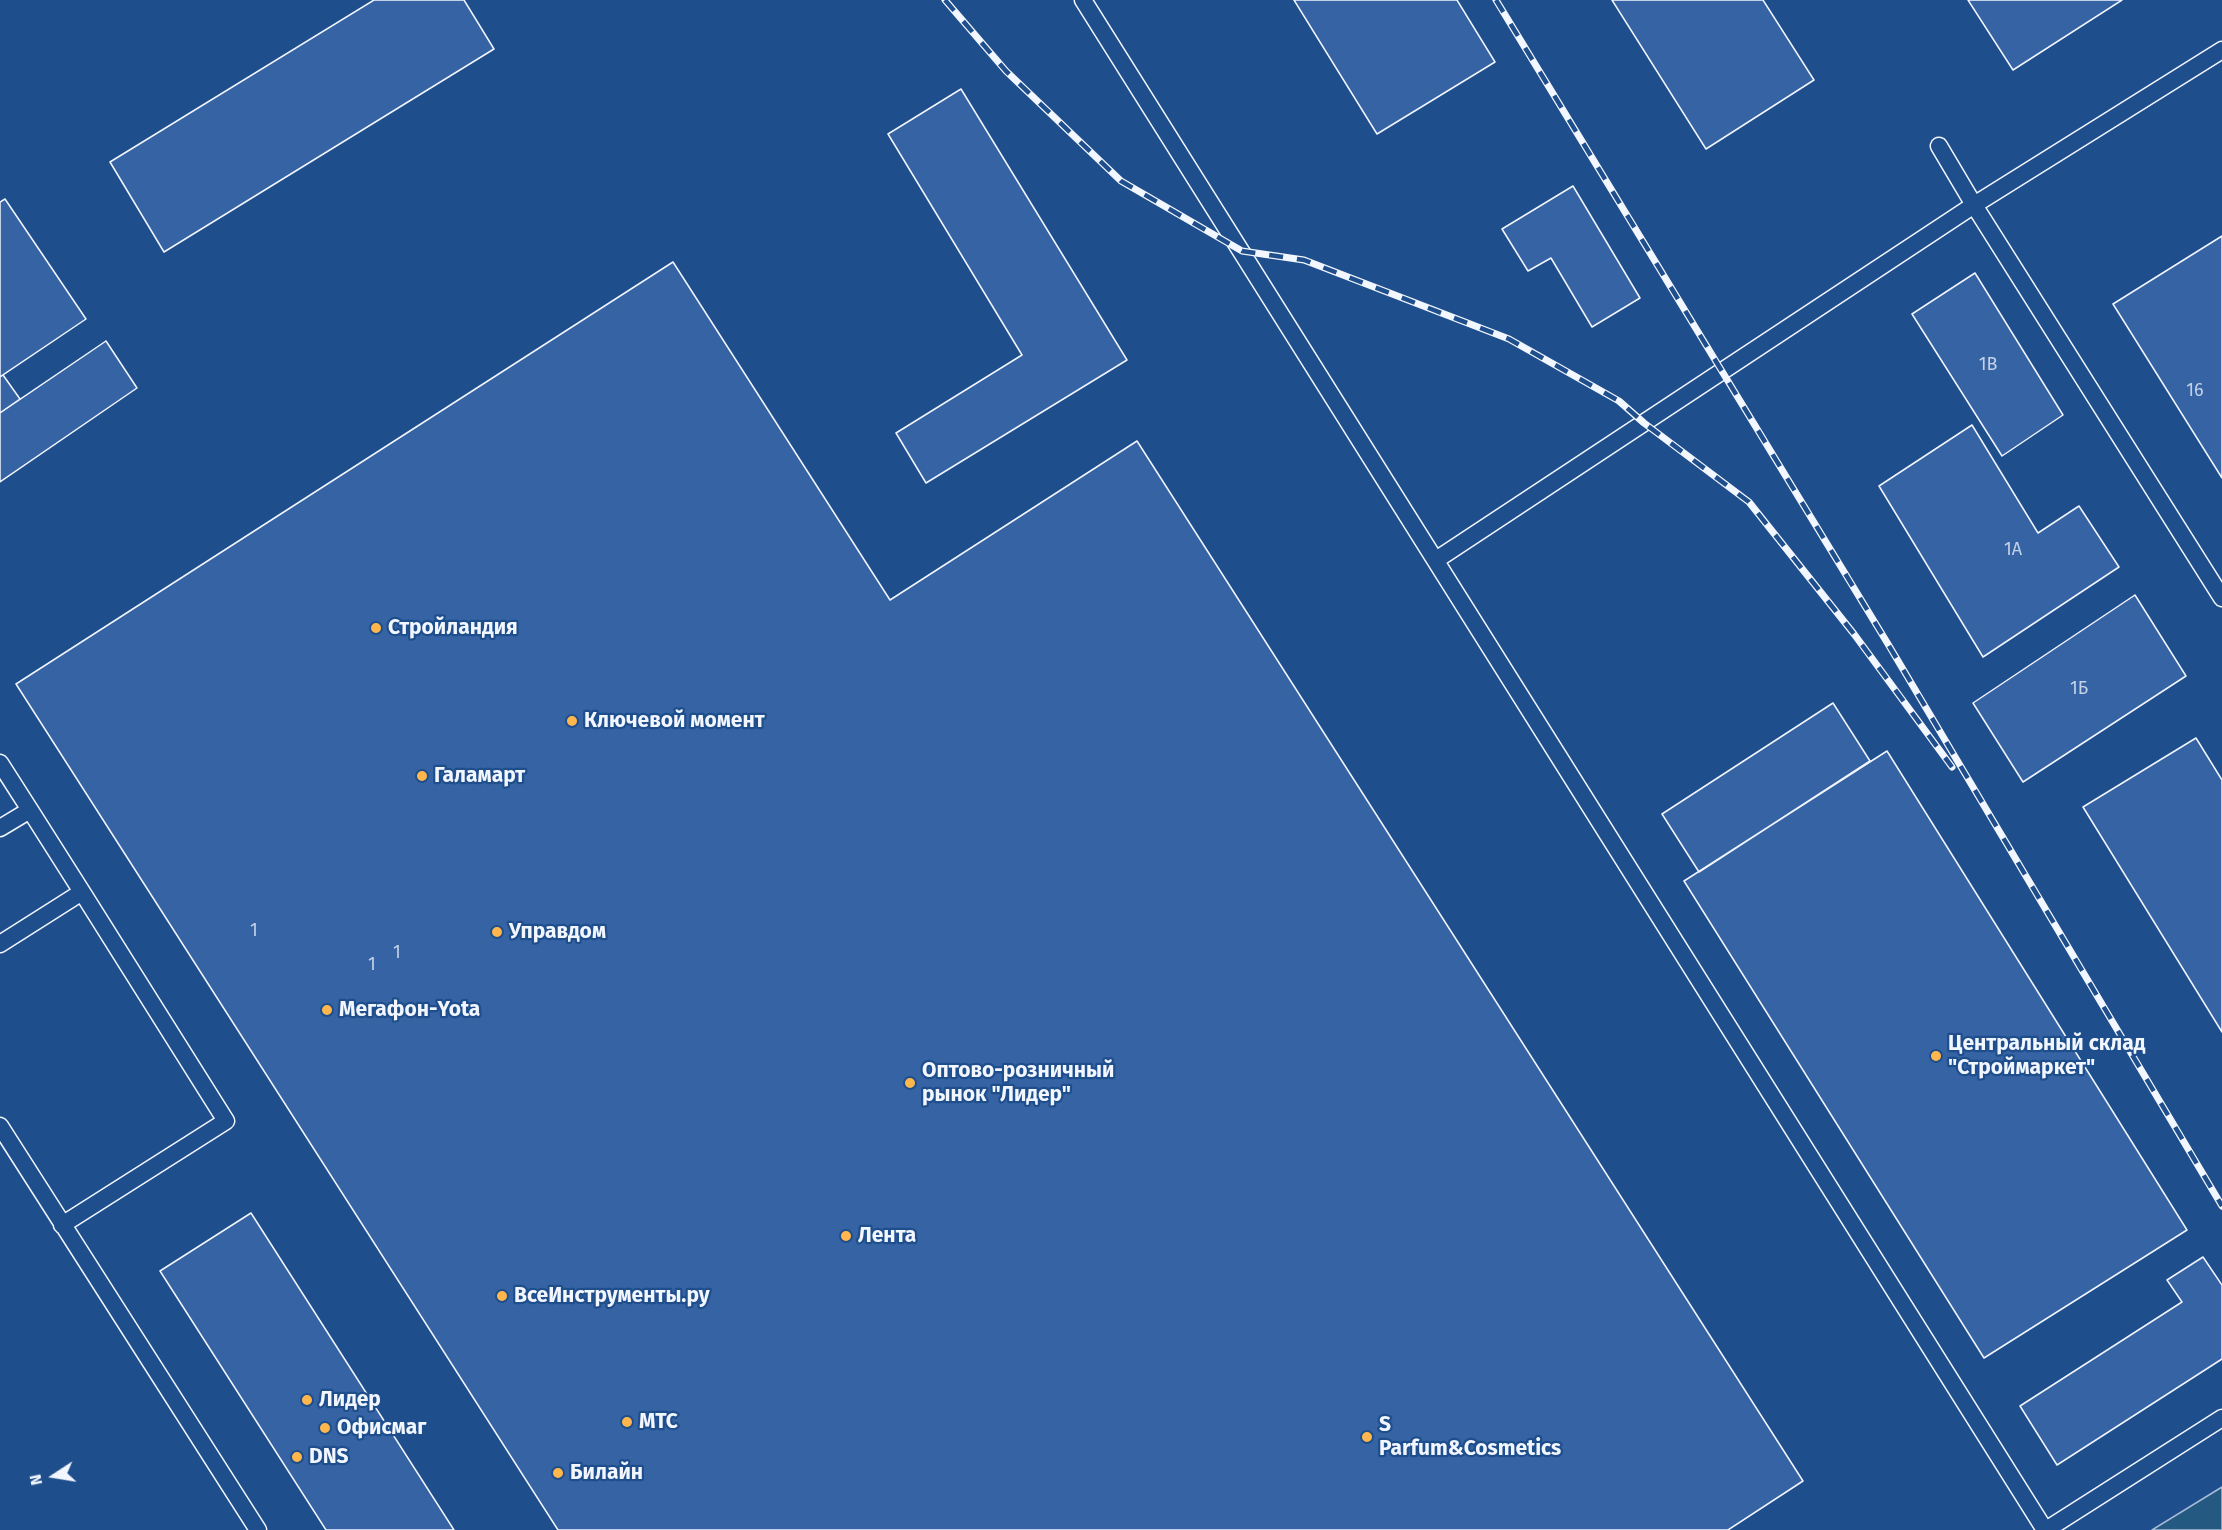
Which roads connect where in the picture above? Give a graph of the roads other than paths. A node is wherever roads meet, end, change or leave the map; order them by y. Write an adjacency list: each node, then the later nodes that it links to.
1 (1083, 0): 5 (lane)
2 (2222, 50): 4 (lane)
3 (1939, 146): 4 (lane)
4 (1974, 205): 5 (lane); 6 (lane)
5 (1436, 560): 16 (lane)
6 (2222, 598)
7 (0, 762): 8 (lane)
8 (30, 810): 9 (lane); 10 (lane)
9 (0, 828)
10 (82, 892): 11 (lane); 13 (lane)
11 (0, 944)
12 (0, 1126): 13 (lane)
13 (62, 1225): 15 (lane)
14 (2222, 1418): 16 (lane)
15 (258, 1530)
16 (2046, 1530)

